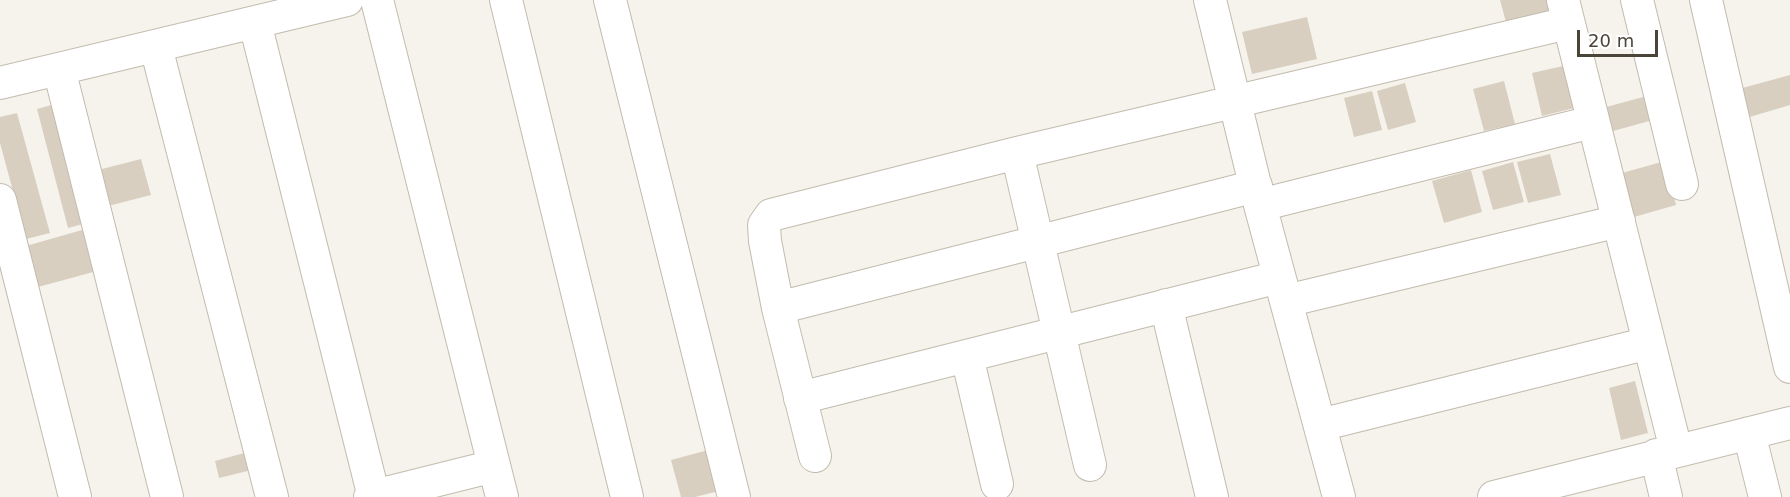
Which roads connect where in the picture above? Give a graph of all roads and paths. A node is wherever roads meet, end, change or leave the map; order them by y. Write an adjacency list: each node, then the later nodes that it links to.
1 (347, 0): 9 (street)
2 (377, 0): 35 (street)
3 (507, 0): 42 (street)
4 (610, 0): 43 (street)
5 (1210, 0): 13 (street)
6 (1637, 0): 16 (street)
7 (1706, 0): 27 (street)
8 (1566, 12): 13 (street); 14 (street)
9 (255, 23): 10 (street); 40 (street)
10 (156, 46): 11 (street); 39 (street)
11 (59, 69): 12 (street); 38 (street)
12 (0, 83)
13 (1236, 102): 15 (street); 17 (street)
14 (1592, 122): 17 (street); 19 (street)
15 (1017, 153): 20 (street); 23 (street)
16 (1682, 184)
17 (1258, 196): 20 (street); 21 (street)
18 (0, 200): 37 (street)
19 (1619, 221): 21 (street); 25 (street)
20 (1038, 242): 23 (street); 24 (street)
21 (1283, 289): 22 (street); 30 (street)
22 (1166, 305): 24 (street); 44 (street)
23 (778, 308): 28 (street)
24 (1059, 332): 26 (street); 34 (street)
25 (1649, 343): 30 (street); 32 (street)
26 (967, 356): 28 (street); 36 (street)
27 (1790, 367)
28 (800, 398): 33 (street)
29 (1790, 423): 31 (street)
30 (1320, 425): 45 (street)
31 (1749, 433): 32 (street); 48 (street)
32 (1666, 453): 46 (street); 47 (street)
33 (815, 456)
34 (1090, 465)
35 (494, 466): 40 (street); 41 (street)
36 (997, 484)
37 (75, 497)
38 (167, 497)
39 (272, 497)
40 (373, 497)
41 (502, 497)
42 (627, 497)
43 (734, 497)
44 (1212, 497)
45 (1340, 497)
46 (1494, 497)
47 (1666, 497)
48 (1765, 497)

